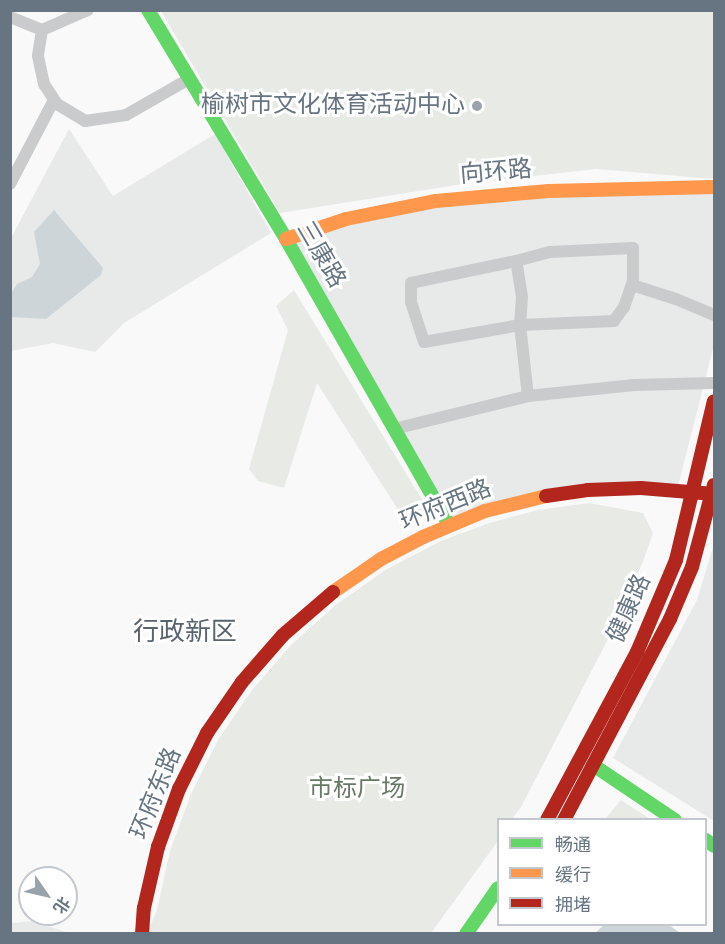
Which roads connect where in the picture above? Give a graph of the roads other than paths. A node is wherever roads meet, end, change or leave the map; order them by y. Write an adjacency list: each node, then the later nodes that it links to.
1 (88, 10): 4 (street)
2 (148, 10): 5 (street, 三康路)
3 (10, 17): 4 (street)
4 (42, 30): 6 (street)
5 (189, 79): 6 (street); 9 (street, 三康路)
6 (54, 100): 7 (street)
7 (10, 184)
8 (714, 187): 9 (street, 向环路)
9 (286, 239): 17 (street, 三康路)
10 (516, 261): 11 (street); 13 (street); 13 (street)
11 (632, 285): 12 (street); 13 (street)
12 (714, 315)
13 (520, 325): 15 (street)
14 (714, 383): 15 (street)
15 (528, 396): 17 (street)
16 (714, 401): 18 (street, 健康路)
17 (394, 429): 20 (street, 三康路)
18 (693, 491): 19 (street, 环府西路); 20 (street, 环府西路); 23 (street, 健康路)
19 (714, 491): 22 (street, 健康路)
20 (449, 525): 21 (street, 环府西路)
21 (242, 682): 28 (street, 环府东路)
22 (594, 765): 24 (street, 健康路); 25 (street)
23 (548, 818)
24 (565, 818)
25 (674, 818)
26 (497, 889): 29 (street)
27 (497, 910): 30 (street)
28 (142, 933)
29 (466, 933)
30 (480, 933)

